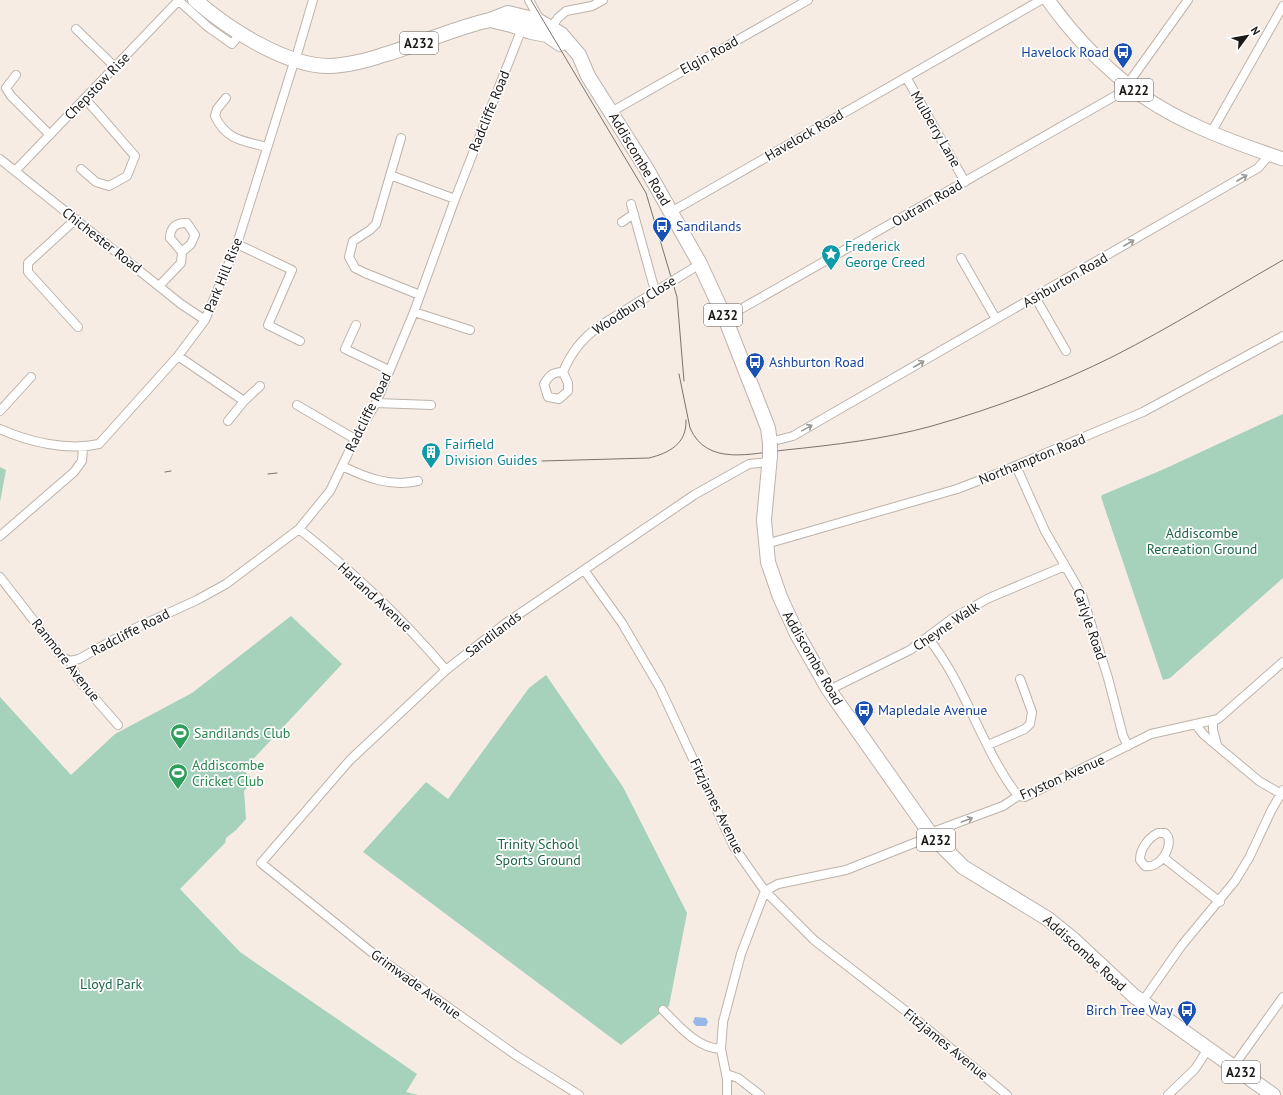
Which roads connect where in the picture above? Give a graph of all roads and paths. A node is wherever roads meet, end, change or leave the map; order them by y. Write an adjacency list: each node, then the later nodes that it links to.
1 (179, 0): 15 (street); 17 (street, Chepstow Rise)
2 (195, 0): 15 (highway, A232)
3 (204, 0): 16 (highway, A232)
4 (313, 0): 16 (street, Park Hill Rise)
5 (528, 0): 13 (street, Addiscombe Road)
6 (603, 0): 13 (street)
7 (808, 0): 23 (street, Elgin Road)
8 (1041, 0): 19 (street, Havelock Road)
9 (1048, 0): 20 (main road, A222)
10 (1188, 0): 20 (street, Outram Road)
11 (1283, 6): 24 (street)
12 (524, 23): 13 (highway, Addiscombe Road / A232); 16 (highway, A232); 35 (street, Radcliffe Road)
13 (547, 28): 23 (highway, Addiscombe Road / A232)
14 (76, 29): 17 (street)
15 (240, 34): 16 (highway, A232)
16 (297, 55): 27 (street, Park Hill Rise)
17 (116, 67): 22 (street, Chepstow Rise)
18 (16, 75): 25 (street)
19 (906, 77): 34 (street, Mulberry Lane); 37 (street, Havelock Road)
20 (1127, 85): 24 (main road, A222); 34 (street, Outram Road)
21 (226, 98): 27 (street)
22 (85, 99): 25 (street, Chepstow Rise); 31 (street)
23 (611, 112): 37 (highway, Addiscombe Road / A232)
24 (1212, 132): 28 (main road, A222)
25 (50, 135): 32 (street, Chepstow Rise)
26 (401, 138): 33 (street)
27 (267, 147): 41 (street, Park Hill Rise)
28 (1267, 153): 30 (main road, A222); 48 (street, Ashburton Road, one-way to 28)
29 (0, 159): 32 (street, Chichester Road)
30 (1283, 159)
31 (81, 169)
32 (15, 171): 39 (street, Chichester Road)
33 (390, 176): 35 (street); 47 (street)
34 (965, 182): 50 (street, Outram Road)
35 (455, 199): 47 (street, Radcliffe Road)
36 (631, 204): 38 (street)
37 (671, 212): 44 (highway, Addiscombe Road / A232)
38 (634, 214): 40 (street); 46 (street)
39 (76, 219): 45 (street, Chichester Road); 54 (street)
40 (622, 222)
41 (237, 244): 51 (street, Park Hill Rise); 57 (street)
42 (182, 252): 45 (street)
43 (961, 258): 52 (street)
44 (700, 264): 46 (street, Woodbury Close); 50 (highway, Addiscombe Road / A232)
45 (160, 285): 51 (street, Chichester Road)
46 (655, 291): 61 (street, Woodbury Close)
47 (420, 294): 49 (street, Radcliffe Road)
48 (1035, 297): 52 (street, Ashburton Road); 58 (street)
49 (414, 312): 55 (street); 60 (street, Radcliffe Road)
50 (725, 318): 73 (highway, Addiscombe Road / A232)
51 (205, 320): 59 (street, Park Hill Rise)
52 (996, 320): 73 (street, Ashburton Road, one-way to 52)
53 (356, 325): 60 (street)
54 (78, 327)
55 (470, 330)
56 (1283, 336): 75 (street, Northampton Road)
57 (300, 342)
58 (1066, 351)
59 (178, 356): 64 (street); 72 (street, Park Hill Rise)
60 (389, 370): 65 (street, Radcliffe Road)
61 (563, 372)
62 (31, 377): 68 (street)
63 (260, 386): 64 (street)
64 (244, 401): 69 (street)
65 (376, 403): 67 (street); 71 (street, Radcliffe Road)
66 (297, 405): 71 (street)
67 (430, 405)
68 (0, 410)
69 (228, 421)
70 (0, 429): 72 (street)
71 (355, 439): 74 (street, Radcliffe Road)
72 (83, 448): 78 (street)
73 (770, 451): 79 (highway, Addiscombe Road / A232); 81 (street, Sandilands)
74 (342, 466): 76 (street); 77 (street, Radcliffe Road)
75 (1016, 466): 79 (street, Northampton Road); 80 (street, Carlyle Road)
76 (418, 481)
77 (299, 529): 84 (street, Radcliffe Road); 86 (street, Harland Avenue)
78 (0, 536)
79 (766, 544): 88 (highway, Addiscombe Road / A232)
80 (1066, 566): 83 (street, Cheyne Walk); 94 (street, Carlyle Road)
81 (584, 570): 86 (street, Sandilands); 100 (street, Fitzjames Avenue)
82 (0, 576): 84 (street, Ranmore Avenue)
83 (928, 638): 88 (street, Cheyne Walk); 93 (street)
84 (70, 661): 91 (street, Ranmore Avenue)
85 (1283, 662): 89 (street, Fryston Avenue)
86 (446, 670): 99 (street, Sandilands)
87 (1020, 679): 93 (street)
88 (829, 690): 97 (highway, Addiscombe Road / A232)
89 (1213, 720): 90 (street, Fryston Avenue); 92 (street)
90 (1195, 724): 92 (street); 94 (street, Fryston Avenue)
91 (118, 725)
92 (1217, 744): 95 (street)
93 (988, 745): 96 (street)
94 (1128, 746): 96 (street, Fryston Avenue)
95 (1282, 793): 101 (street)
96 (1018, 796): 97 (street, Fryston Avenue, one-way to 96)
97 (931, 835): 100 (street); 103 (highway, Addiscombe Road / A232)
98 (1164, 858): 101 (street)
99 (261, 863): 109 (street, Grimwade Avenue)
100 (765, 891): 105 (street); 112 (street, Fitzjames Avenue)
101 (1220, 902): 103 (street)
102 (1283, 997): 107 (street)
103 (1142, 1002): 106 (highway, Addiscombe Road / A232)
104 (663, 1010): 105 (street)
105 (721, 1049): 108 (street)
106 (1208, 1049): 107 (highway, Addiscombe Road / A232); 113 (street)
107 (1233, 1067): 114 (highway, Addiscombe Road / A232)
108 (726, 1074): 110 (street); 111 (street)
109 (579, 1095)
110 (727, 1095)
111 (760, 1095)
112 (1007, 1095)
113 (1168, 1095)
114 (1273, 1095)

